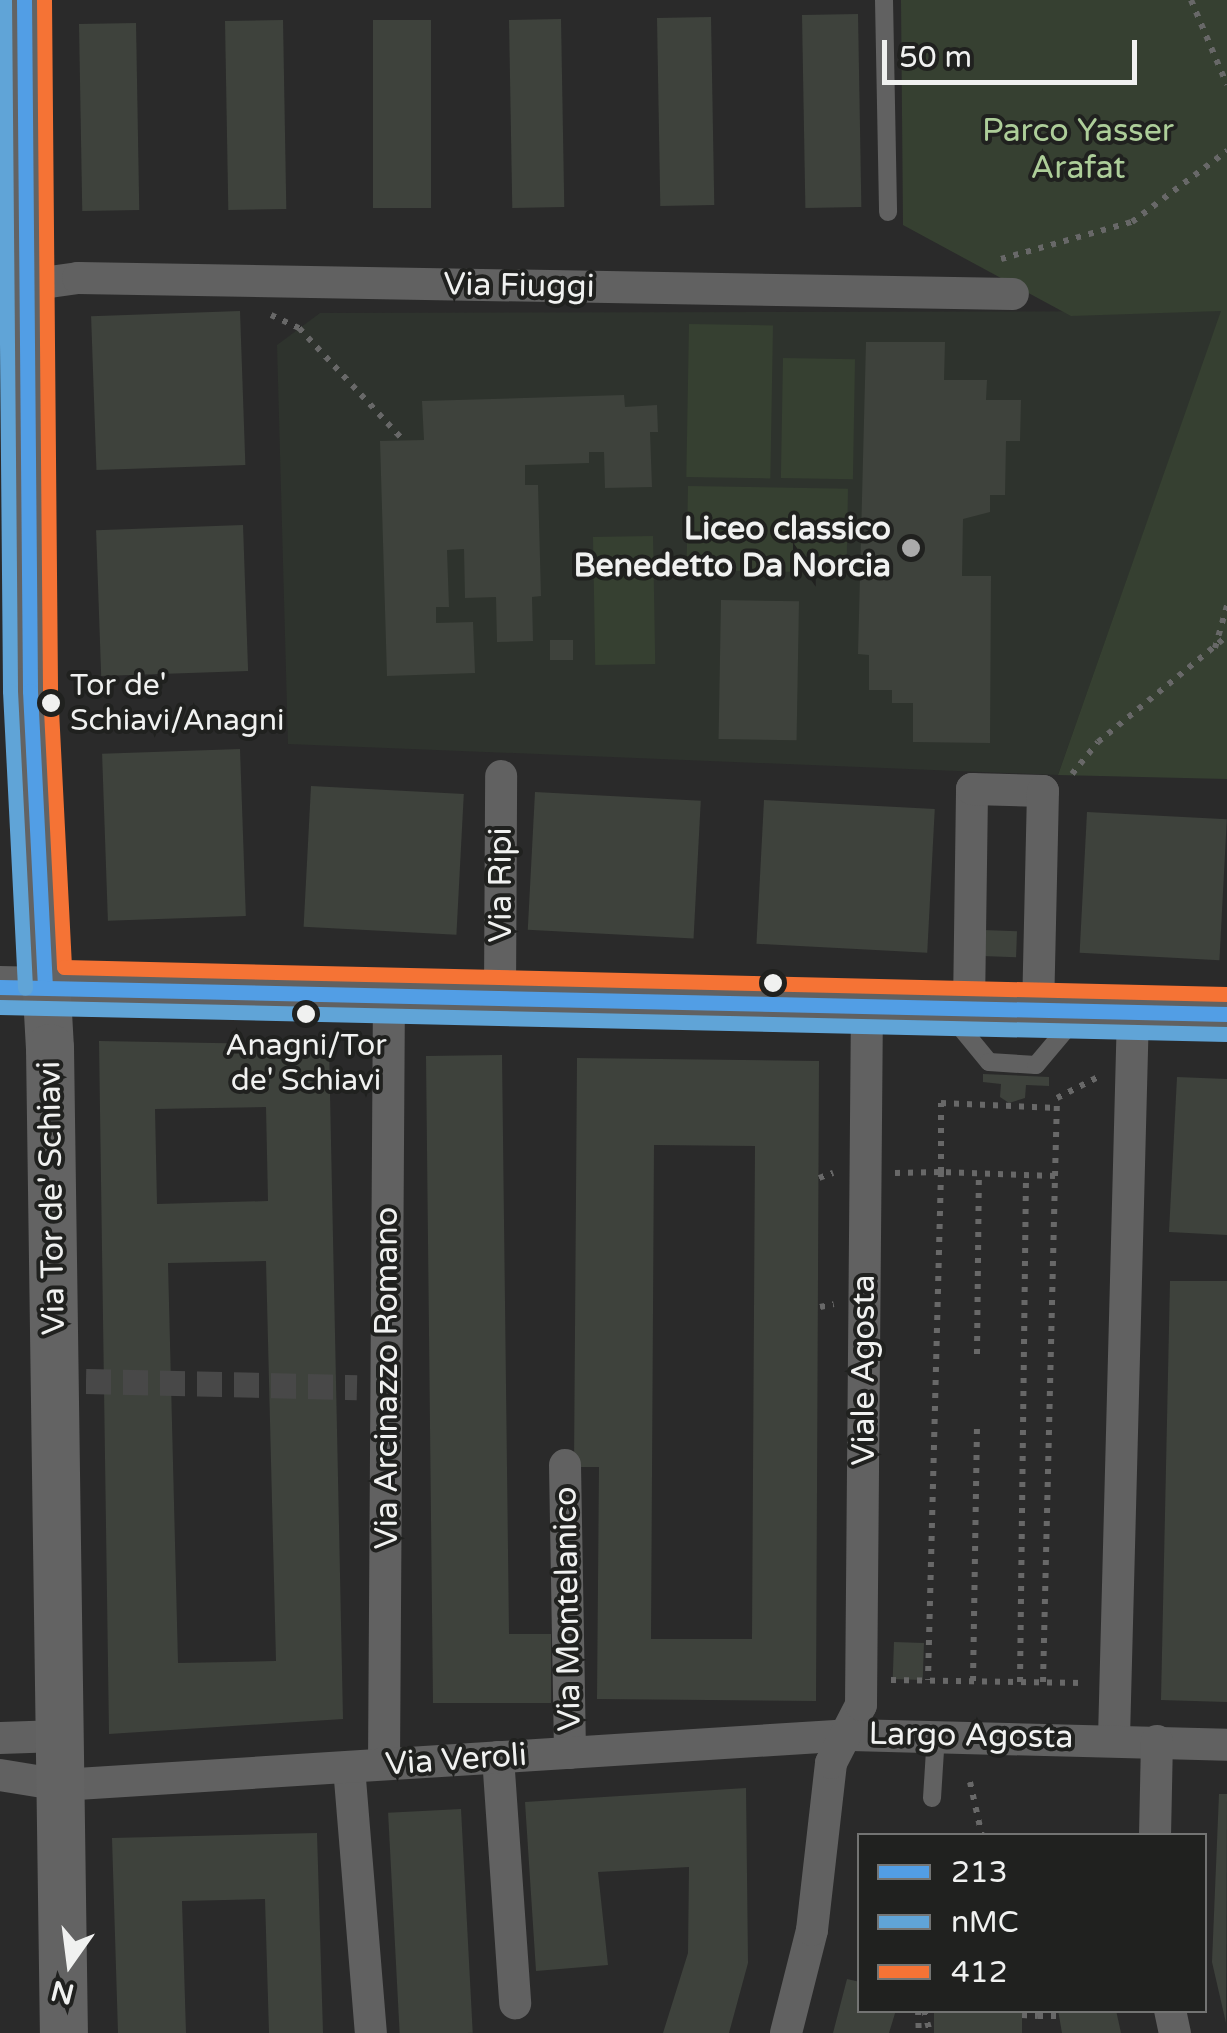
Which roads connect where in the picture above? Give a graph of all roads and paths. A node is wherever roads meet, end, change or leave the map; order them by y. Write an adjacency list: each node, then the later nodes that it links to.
1 (24, 0): 8 (main road, Via Tor de' Schiavi)
2 (884, 0): 6 (lane)
3 (1191, 0): 4 (path)
4 (1227, 85)
5 (1227, 151): 7 (path)
6 (888, 212)
7 (989, 261)
8 (13, 289): 9 (street, Via Fiuggi); 17 (main road, Via Tor de' Schiavi)
9 (1013, 294)
10 (256, 308): 11 (path)
11 (403, 440)
12 (1227, 606): 14 (path)
13 (1227, 636): 14 (path)
14 (1215, 650): 15 (path)
15 (1072, 774)
16 (502, 776): 19 (street, Via Ripi)
17 (23, 987): 18 (street); 48 (main road, Via Tor de' Schiavi)
18 (389, 991): 19 (street); 55 (street, Via Arcinazzo Romano)
19 (500, 995): 20 (street)
20 (867, 1004): 21 (street); 46 (street, Viale Agosta)
21 (956, 1007): 22 (street); 22 (street); 23 (lane)
22 (1038, 1008): 23 (street)
23 (1083, 1009): 24 (street)
24 (1133, 1011): 25 (street); 50 (street)
25 (1227, 1014)
26 (1110, 1071): 27 (path)
27 (1056, 1108): 28 (path); 33 (path)
28 (941, 1172): 30 (path); 31 (path); 41 (path)
29 (833, 1173): 34 (path)
30 (886, 1173)
31 (979, 1174): 32 (path); 37 (path)
32 (1026, 1175): 33 (path); 43 (path)
33 (1055, 1176): 44 (path)
34 (819, 1178)
35 (835, 1304): 36 (path)
36 (820, 1307)
37 (977, 1354)
38 (977, 1420): 42 (path)
39 (565, 1466): 53 (street, Via Montelanico)
40 (872, 1679): 41 (path)
41 (928, 1680): 42 (path)
42 (973, 1681): 43 (path)
43 (1020, 1682): 44 (path)
44 (1043, 1682): 45 (path)
45 (1100, 1684)
46 (851, 1735): 47 (street, Largo Agosta); 53 (street, Via Veroli); 69 (street, Largo Agosta)
47 (936, 1735): 50 (street, Largo Agosta); 60 (lane)
48 (59, 1736): 49 (street); 59 (main road, Via Tor de' Schiavi)
49 (0, 1738)
50 (1114, 1738): 51 (street, Largo Agosta)
51 (1157, 1741): 52 (street, Largo Agosta); 62 (street)
52 (1227, 1744)
53 (570, 1753): 54 (street, Via Veroli)
54 (498, 1757): 55 (street, Via Veroli); 63 (street)
55 (384, 1764): 56 (street, Via Veroli)
56 (349, 1767): 59 (street, Via Veroli); 68 (street)
57 (0, 1775): 59 (street)
58 (970, 1782): 61 (path)
59 (60, 1785): 67 (main road, Via Tor de' Schiavi)
60 (932, 1798)
61 (981, 1833)
62 (1156, 1833)
63 (515, 2003)
64 (1038, 2013): 65 (path); 66 (path)
65 (1022, 2015)
66 (1059, 2016)
67 (64, 2033)
68 (370, 2033)
69 (786, 2033)

